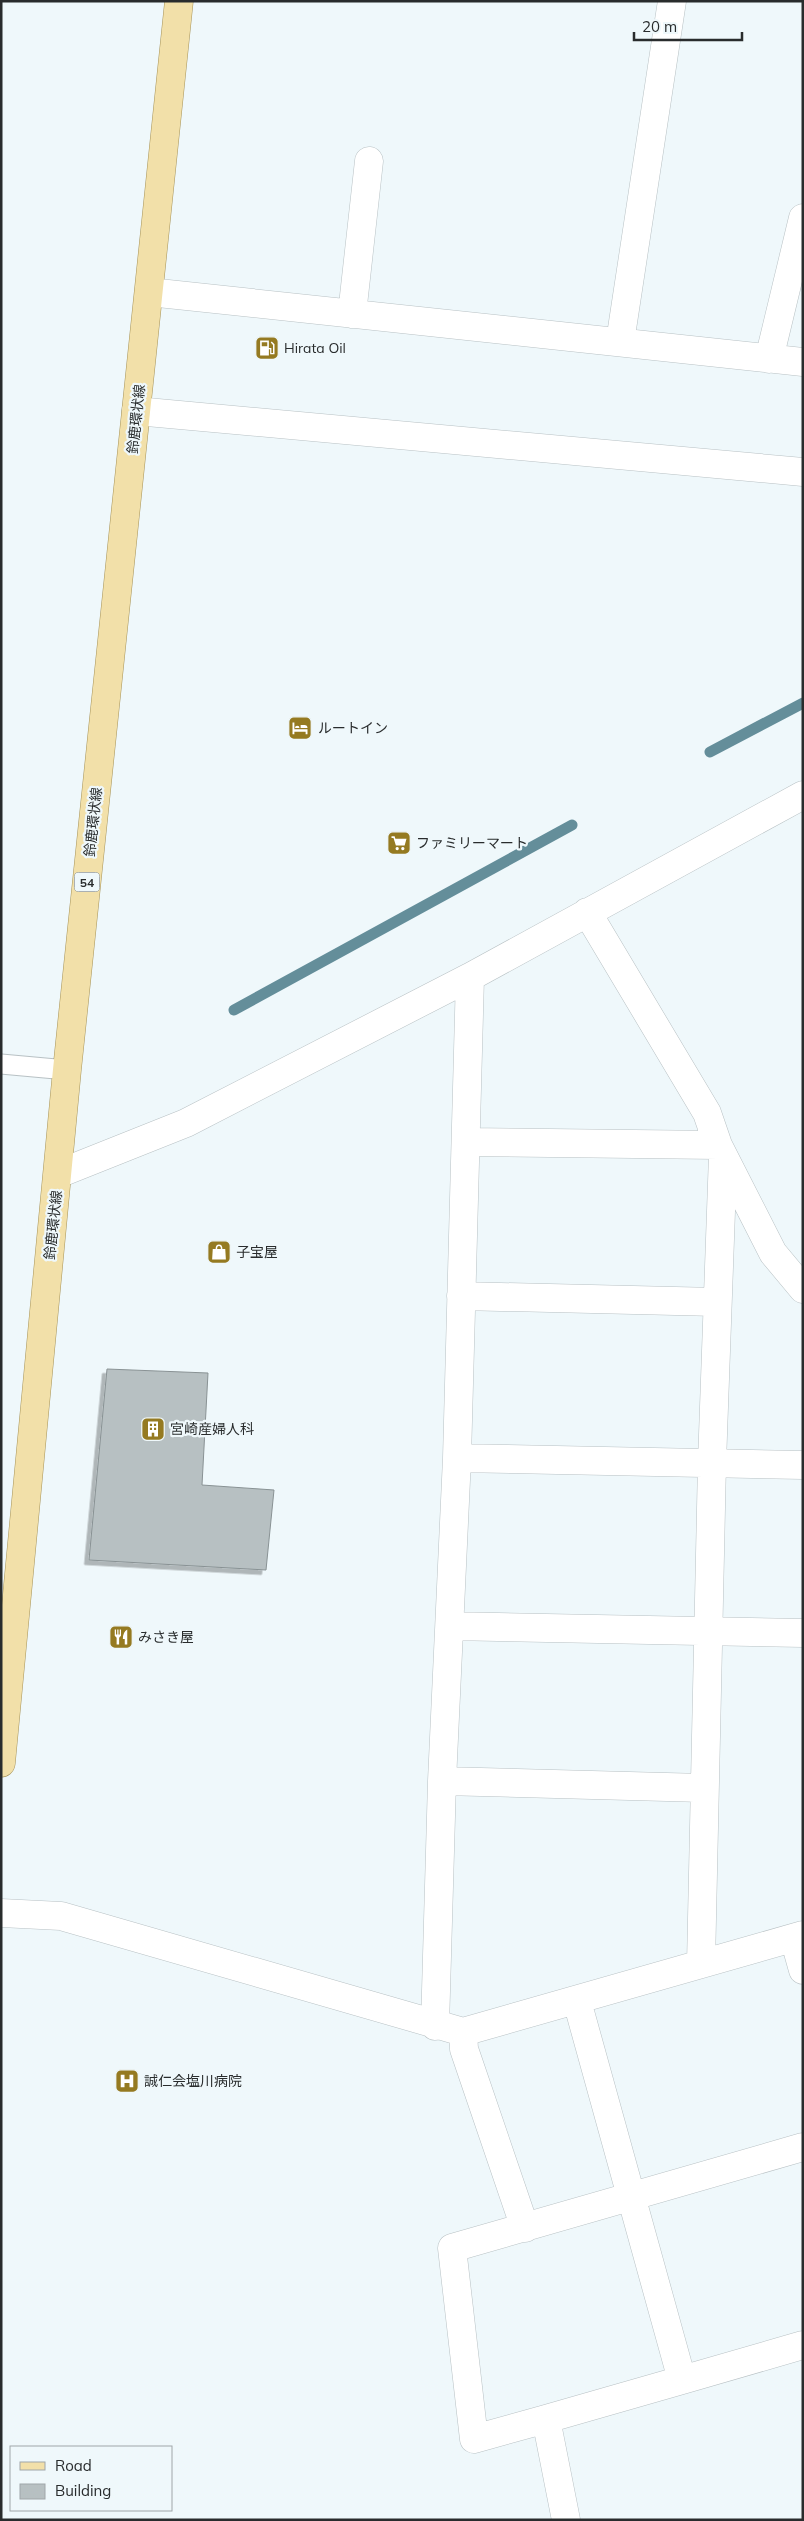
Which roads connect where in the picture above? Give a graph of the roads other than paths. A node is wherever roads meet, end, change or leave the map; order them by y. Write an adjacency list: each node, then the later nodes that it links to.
1 (179, 1): 5 (main road, 鈴鹿環状線 / 54)
2 (672, 1): 7 (street)
3 (369, 161): 6 (street)
4 (803, 218): 8 (street)
5 (149, 292): 6 (street); 10 (main road, 鈴鹿環状線 / 54)
6 (352, 314): 7 (street)
7 (620, 342): 8 (street)
8 (769, 359): 9 (street)
9 (803, 362)
10 (136, 412): 11 (street); 16 (main road, 鈴鹿環状線 / 54)
11 (803, 472)
12 (803, 795): 13 (street)
13 (587, 912): 14 (street); 18 (street)
14 (470, 977): 17 (street); 19 (street)
15 (1, 1064): 16 (lane)
16 (67, 1070): 19 (main road, 鈴鹿環状線 / 54)
17 (466, 1142): 18 (street); 21 (street)
18 (720, 1150): 20 (street); 22 (street)
19 (58, 1174): 29 (main road, 鈴鹿環状線 / 54)
20 (803, 1289)
21 (461, 1296): 22 (street); 23 (street)
22 (717, 1302): 24 (street)
23 (457, 1458): 24 (street); 26 (street)
24 (712, 1463): 25 (street); 27 (street)
25 (803, 1465)
26 (450, 1626): 27 (street); 30 (street)
27 (708, 1630): 28 (street); 31 (street)
28 (803, 1633)
29 (1, 1763)
30 (442, 1781): 31 (street); 37 (street)
31 (704, 1788): 34 (street)
32 (1, 1913): 37 (street)
33 (798, 1937): 34 (street); 35 (street)
34 (701, 1964): 36 (street)
35 (803, 1970)
36 (577, 2001): 38 (street); 40 (street)
37 (435, 2026): 38 (street)
38 (463, 2032): 41 (street)
39 (803, 2147): 40 (street)
40 (633, 2196): 41 (street); 43 (street)
41 (525, 2228): 44 (street)
42 (803, 2345): 43 (street)
43 (682, 2380): 44 (street)
44 (546, 2419): 45 (street)
45 (566, 2520)

